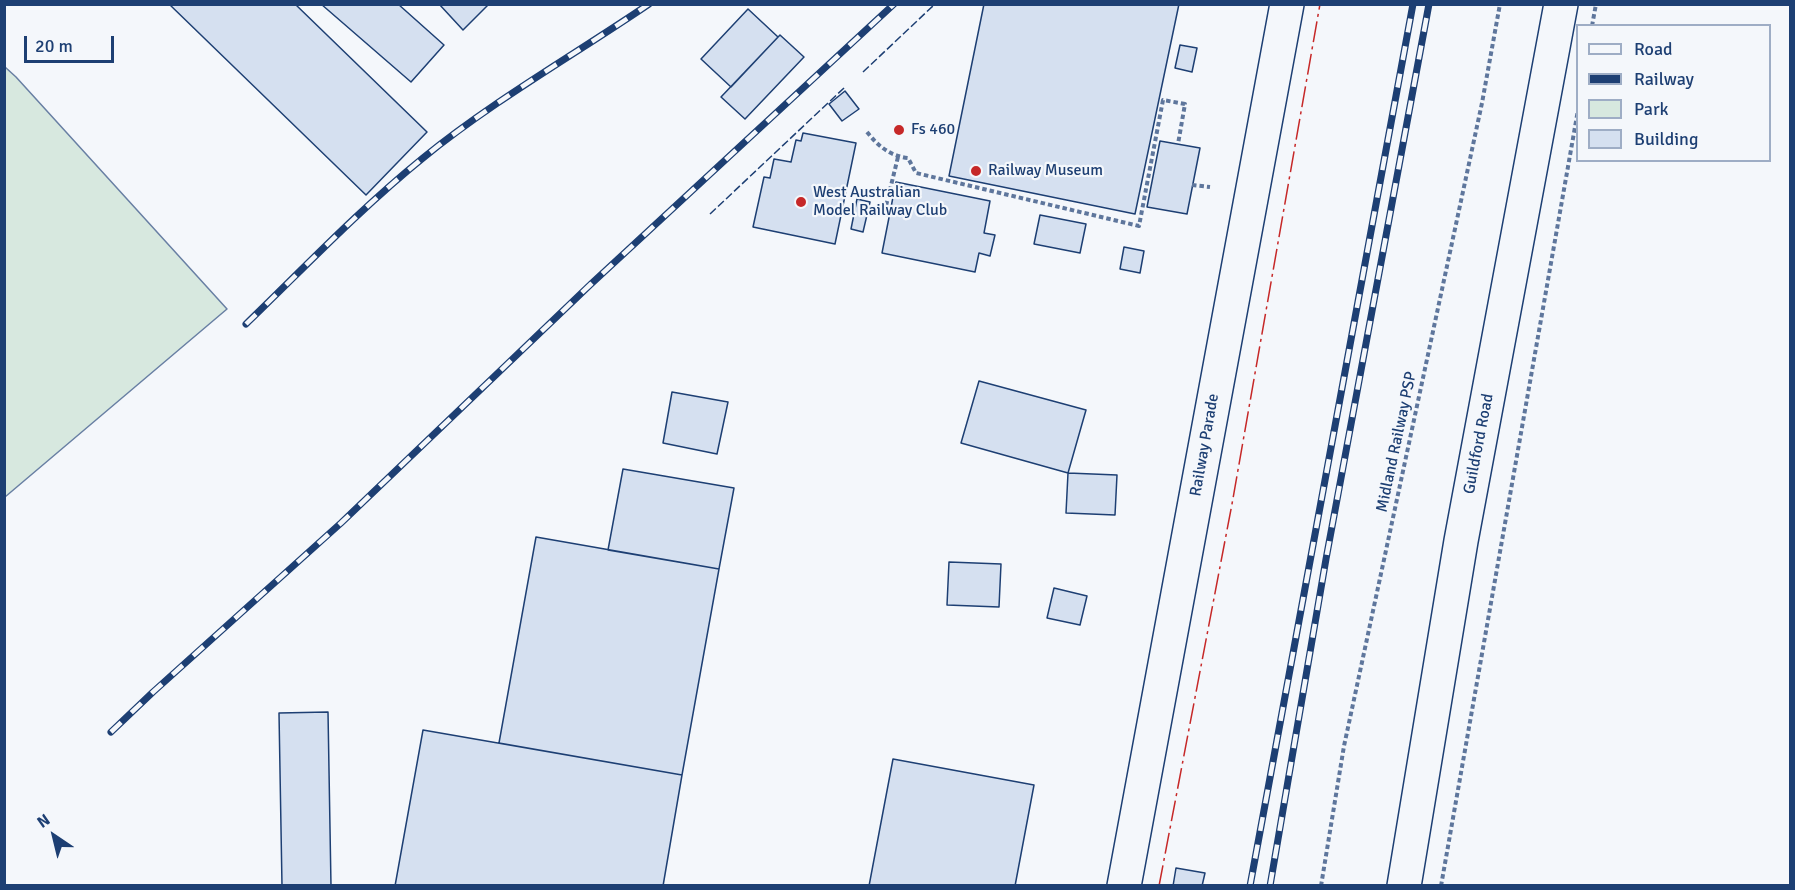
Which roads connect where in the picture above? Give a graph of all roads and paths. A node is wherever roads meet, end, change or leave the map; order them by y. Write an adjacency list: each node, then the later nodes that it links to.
1 (1287, 4): 13 (main road, Railway Parade)
2 (1500, 4): 14 (path, Midland Railway PSP)
3 (1561, 4): 15 (main road, Guildford Road)
4 (1596, 4): 5 (path)
5 (1592, 24)
6 (1576, 121): 16 (path)
7 (867, 132): 9 (path)
8 (1178, 144): 9 (path)
9 (897, 157): 12 (path)
10 (1192, 185): 11 (path)
11 (1210, 187)
12 (890, 215)
13 (1124, 885)
14 (1321, 885)
15 (1404, 885)
16 (1441, 885)

